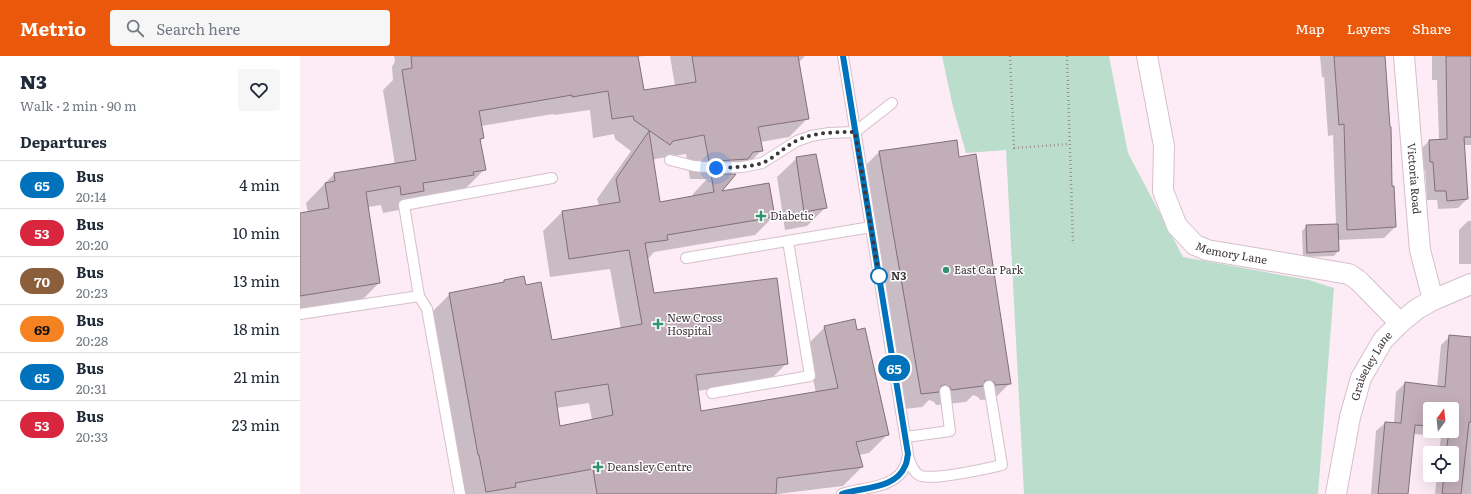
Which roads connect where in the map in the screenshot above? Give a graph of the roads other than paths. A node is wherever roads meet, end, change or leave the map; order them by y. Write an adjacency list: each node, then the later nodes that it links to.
1 (843, 56): 5 (lane)
2 (1147, 56): 15 (street, Memory Lane)
3 (1404, 56): 13 (street, Victoria Road)
4 (892, 103): 5 (lane)
5 (855, 132): 6 (lane); 8 (lane)
6 (670, 160)
7 (552, 178): 12 (lane)
8 (871, 226): 9 (lane); 19 (lane)
9 (788, 241): 10 (lane); 18 (lane)
10 (686, 258)
11 (1471, 284): 13 (street, Graiseley Lane)
12 (419, 296): 14 (lane); 21 (lane)
13 (1433, 300): 15 (street, Graiseley Lane)
14 (300, 314)
15 (1400, 323): 23 (street, Graiseley Lane)
16 (989, 386): 20 (lane)
17 (945, 391): 19 (lane)
18 (712, 393)
19 (906, 438): 20 (lane)
20 (908, 454): 22 (lane)
21 (460, 494)
22 (842, 494)
23 (1336, 494)

